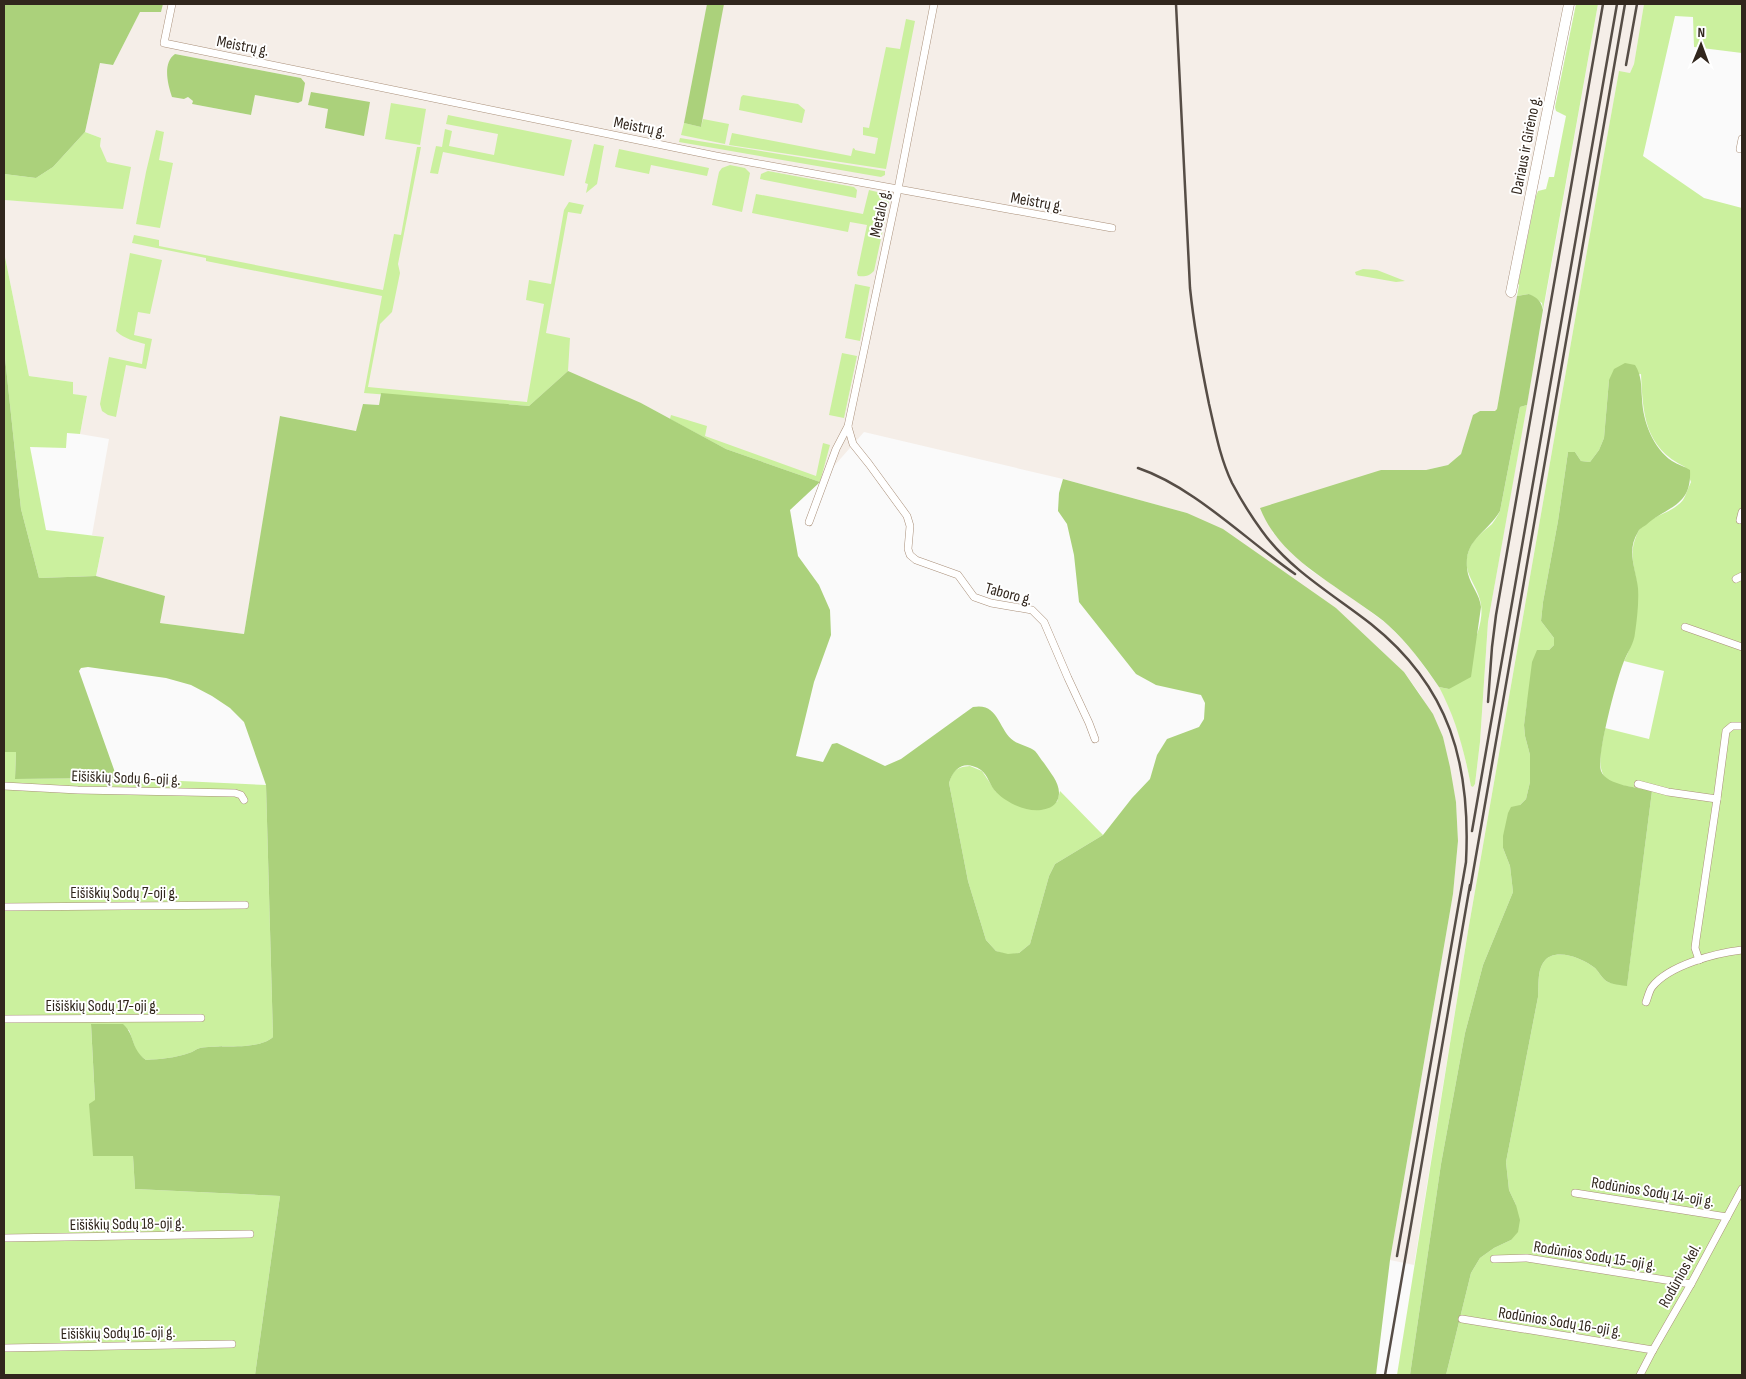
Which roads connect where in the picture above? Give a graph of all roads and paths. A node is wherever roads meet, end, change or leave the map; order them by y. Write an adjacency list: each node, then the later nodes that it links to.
1 (172, 4): 6 (street, Meistrų g.)
2 (934, 4): 6 (street, Metalo g.)
3 (1568, 4): 8 (street, Dariaus ir Girėno g.)
4 (1742, 139): 5 (street)
5 (1740, 149)
6 (898, 190): 7 (street, Meistrų g.); 9 (street, Metalo g.)
7 (1112, 228)
8 (1511, 292)
9 (848, 426): 12 (street, Metalo g.); 16 (street, Taboro g.)
10 (1742, 512): 11 (street)
11 (1740, 520)
12 (809, 522)
13 (1685, 627): 14 (street)
14 (1742, 646)
15 (1742, 726): 20 (street)
16 (1095, 739)
17 (1638, 784): 20 (street)
18 (4, 786): 19 (street, Eišiškių Sodų 6-oji g.)
19 (244, 800)
20 (1717, 800): 24 (street)
21 (245, 906): 22 (street, Eišiškių Sodų 7-oji g.)
22 (4, 907)
23 (1742, 950): 24 (street)
24 (1699, 960): 25 (street)
25 (1646, 1002)
26 (201, 1018): 27 (street, Eišiškių Sodų 17-oji g.)
27 (4, 1019)
28 (1742, 1189): 30 (street, Rodūnios kel.)
29 (1575, 1193): 30 (street, Rodūnios Sodų 14-oji g.)
30 (1727, 1217): 34 (street, Rodūnios kel.)
31 (250, 1234): 32 (street, Eišiškių Sodų 18-oji g.)
32 (4, 1238)
33 (1494, 1259): 34 (street, Rodūnios Sodų 15-oji g.)
34 (1691, 1284): 38 (street, Rodūnios kel.)
35 (1462, 1319): 38 (street, Rodūnios Sodų 16-oji g.)
36 (232, 1344): 37 (street, Eišiškių Sodų 16-oji g.)
37 (4, 1348)
38 (1653, 1350): 39 (street, Rodūnios kel.)
39 (1640, 1375)

